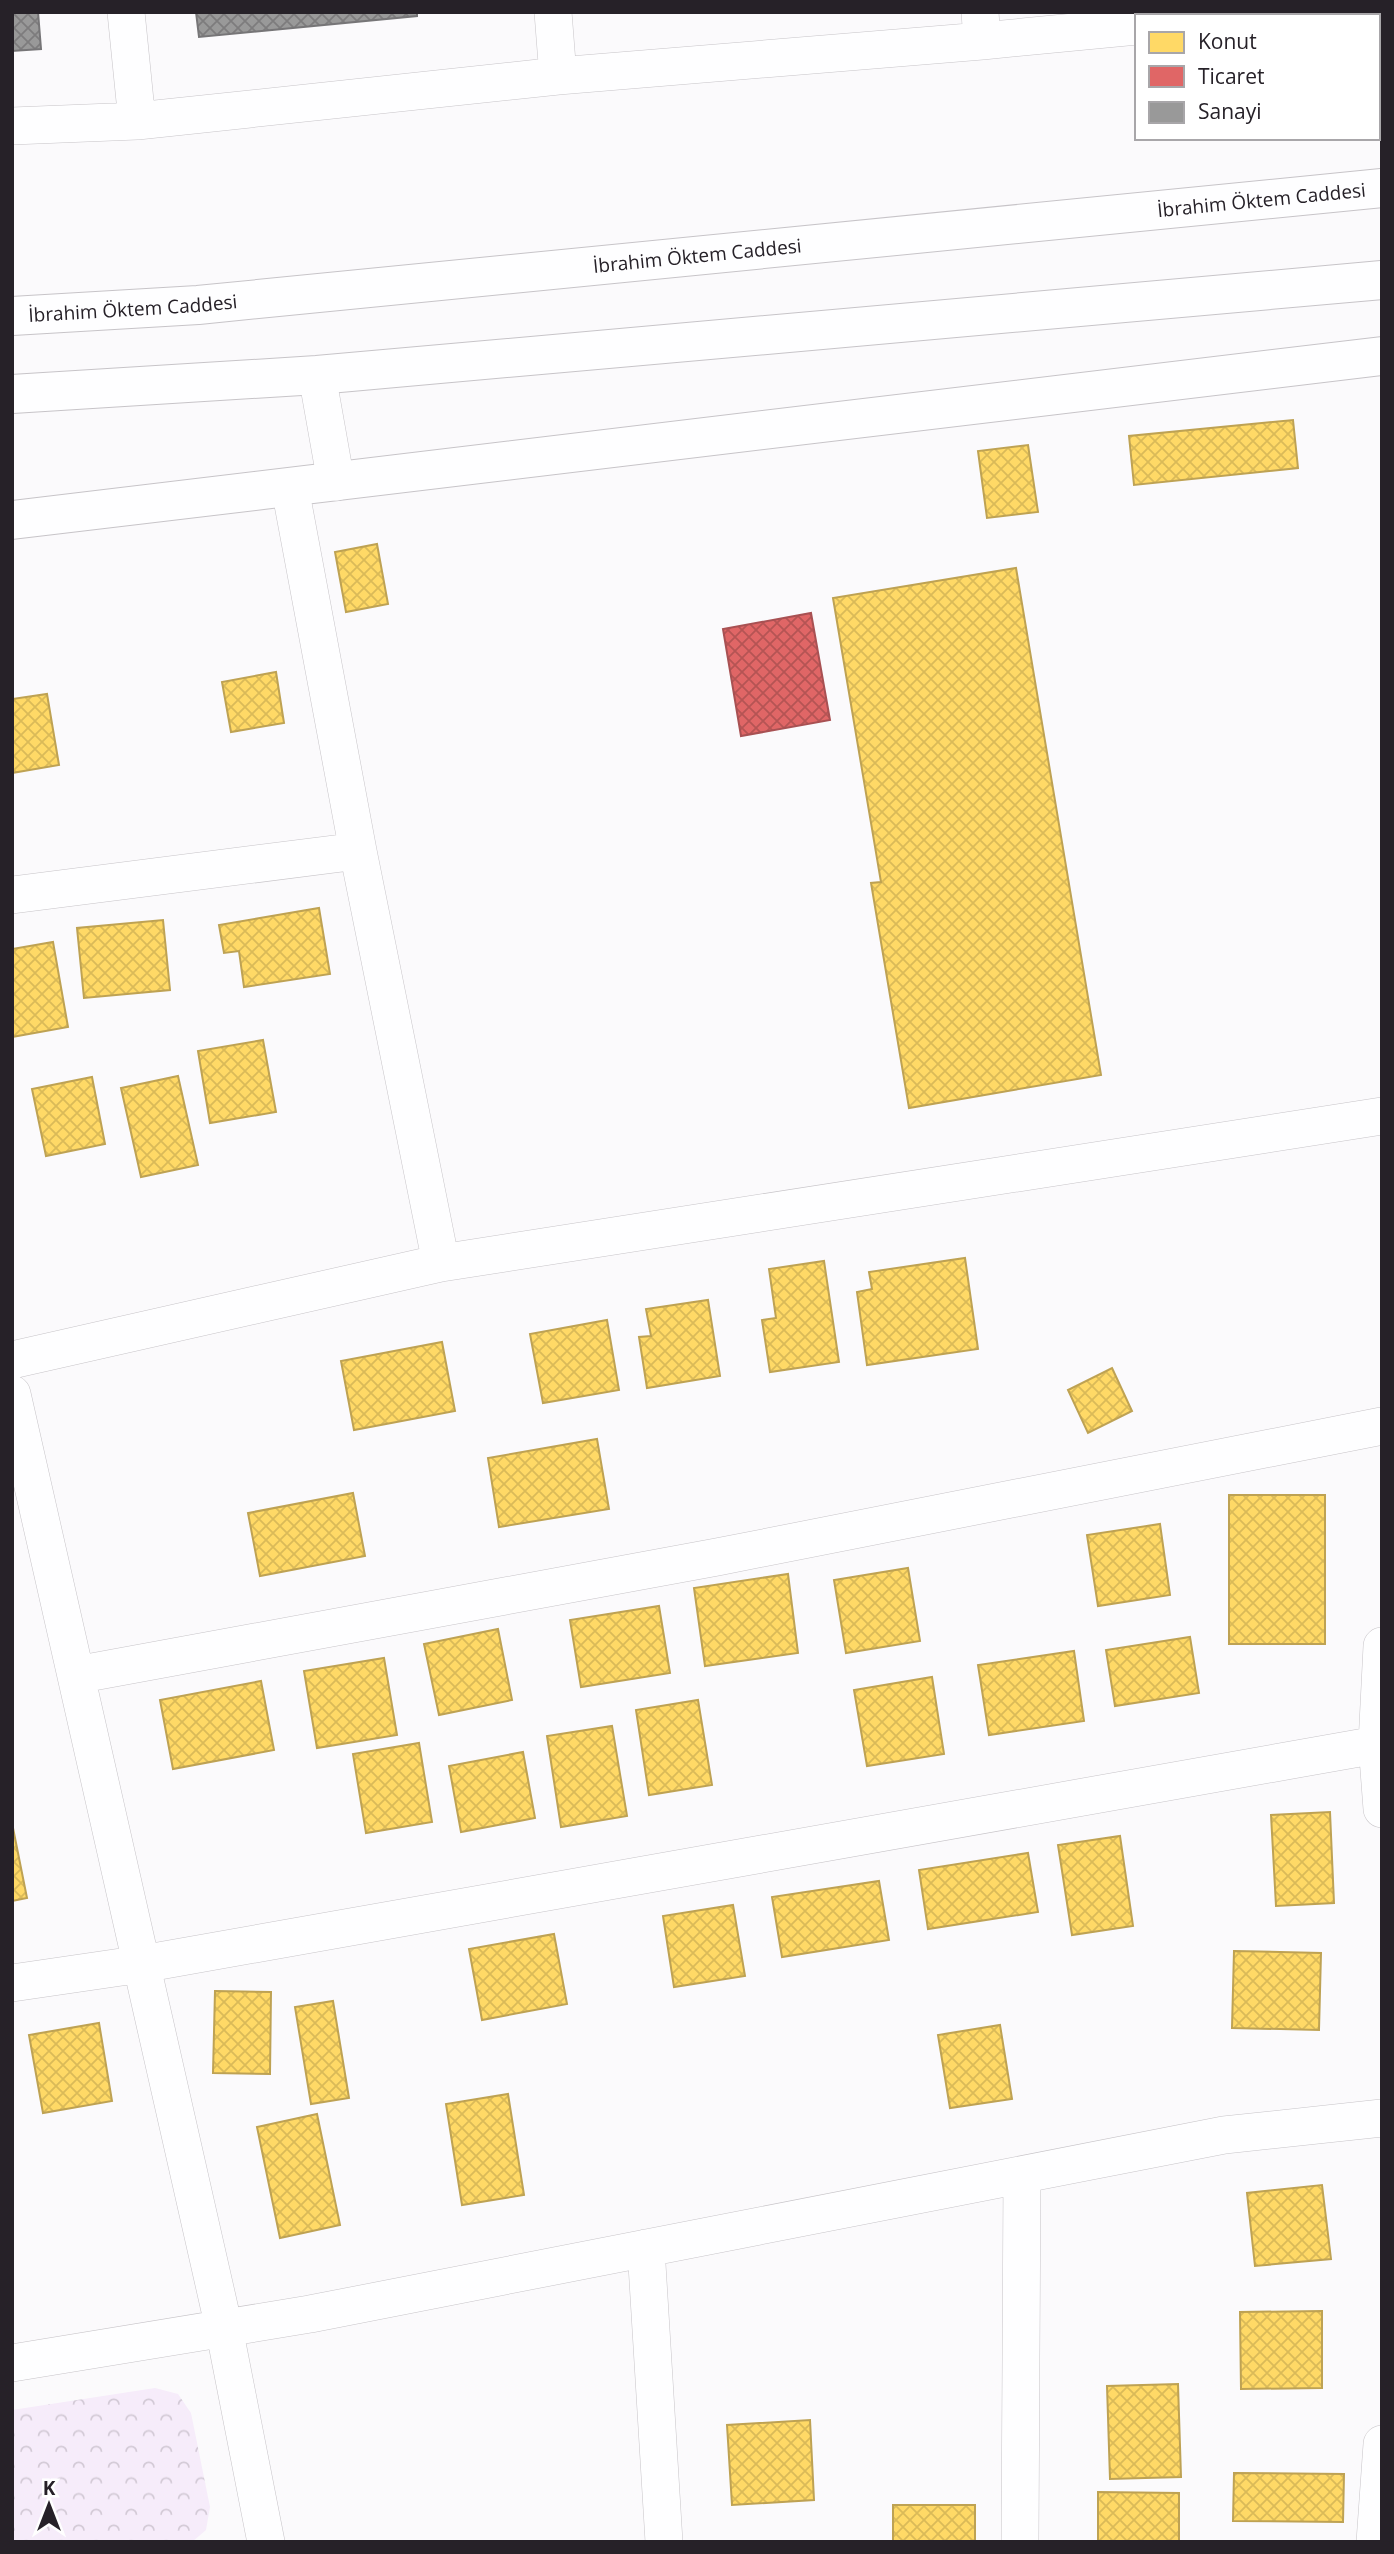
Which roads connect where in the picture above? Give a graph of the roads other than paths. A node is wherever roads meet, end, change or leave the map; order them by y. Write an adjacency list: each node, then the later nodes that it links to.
1 (126, 12): 8 (street)
2 (553, 12): 7 (street)
3 (1281, 12): 4 (street)
4 (1262, 14)
5 (1135, 26): 6 (street)
6 (981, 27): 7 (street)
7 (558, 76): 8 (street)
8 (137, 121): 9 (street)
9 (12, 127)
10 (1382, 188): 12 (main road, İbrahim Öktem Caddesi)
11 (1382, 280): 14 (main road)
12 (12, 316)
13 (1382, 356): 16 (main road)
14 (317, 375): 15 (main road); 16 (street)
15 (12, 394)
16 (336, 482): 17 (main road)
17 (290, 488): 18 (main road); 19 (street)
18 (12, 520)
19 (358, 851): 20 (street); 22 (street)
20 (12, 895)
21 (1382, 1116): 22 (street)
22 (441, 1263): 23 (street)
23 (12, 1360)
24 (12, 1394): 27 (street)
25 (1382, 1426): 27 (street)
26 (1382, 1646): 28 (street)
27 (76, 1675): 30 (street)
28 (1380, 1744): 29 (street); 30 (street)
29 (1382, 1809)
30 (142, 1964): 31 (street); 35 (street)
31 (12, 1983)
32 (1382, 2118): 33 (street)
33 (1022, 2175): 34 (street); 40 (street)
34 (646, 2248): 35 (street); 39 (street)
35 (224, 2328): 36 (street); 38 (street)
36 (12, 2362)
37 (1382, 2444): 41 (street)
38 (266, 2542)
39 (664, 2542)
40 (1020, 2542)
41 (1375, 2542)

